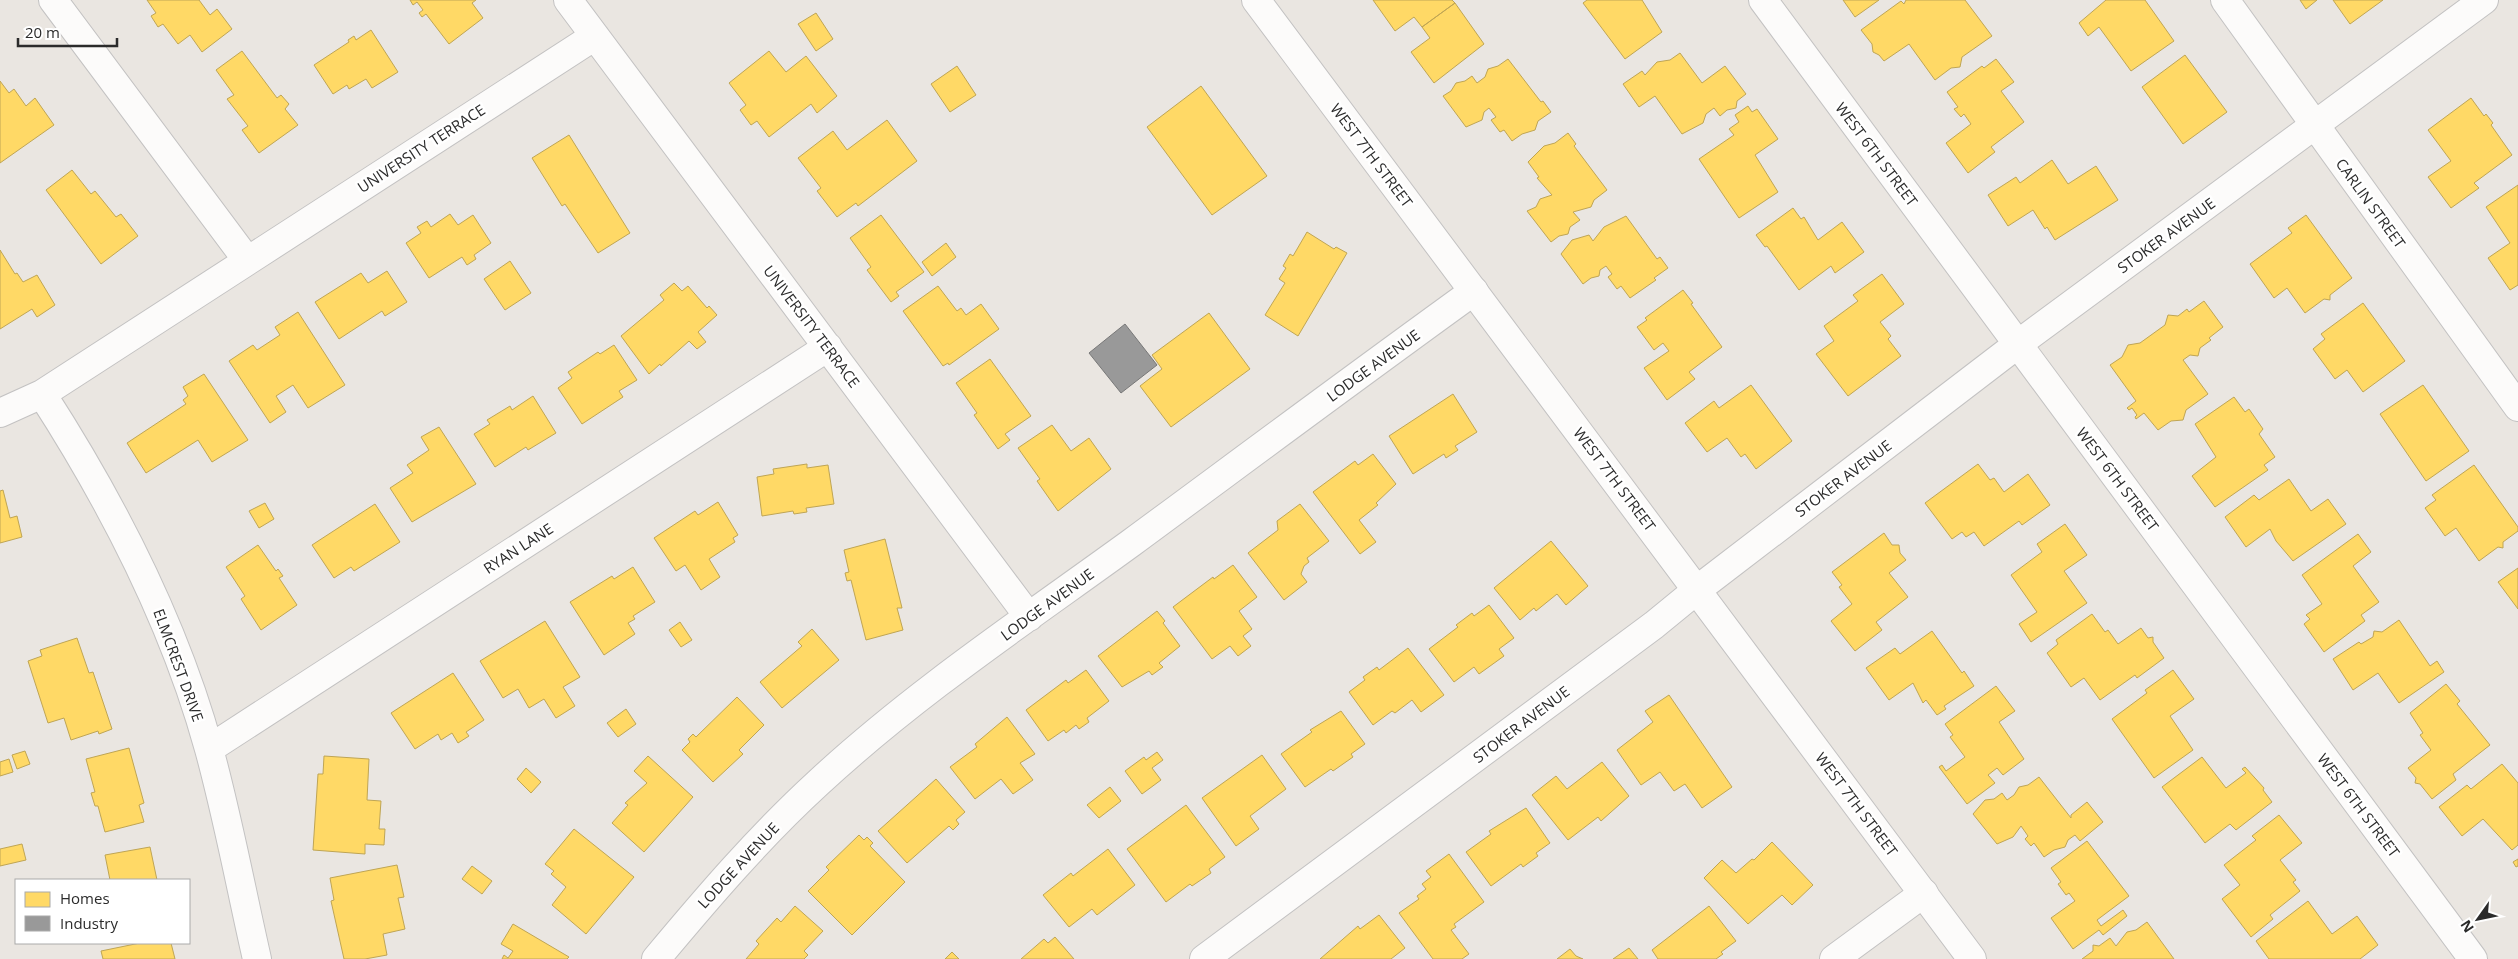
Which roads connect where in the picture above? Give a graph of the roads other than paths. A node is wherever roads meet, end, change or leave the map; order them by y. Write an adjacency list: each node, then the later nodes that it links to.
1 (53, 0): 9 (street)
2 (568, 0): 7 (street, UNIVERSITY TERRACE)
3 (1256, 0): 10 (street, WEST 7TH STREET)
4 (1763, 0): 11 (street, WEST 6TH STREET)
5 (2225, 0): 8 (street, CARLIN STREET)
6 (2484, 0): 8 (street, STOKER AVENUE)
7 (595, 36): 9 (street, UNIVERSITY TERRACE); 12 (street, UNIVERSITY TERRACE)
8 (2315, 125): 11 (street, STOKER AVENUE); 14 (street, CARLIN STREET)
9 (247, 260): 13 (street, UNIVERSITY TERRACE)
10 (1474, 291): 16 (street, WEST 7TH STREET); 17 (street, LODGE AVENUE)
11 (2018, 344): 16 (street, STOKER AVENUE); 25 (street, WEST 6TH STREET)
12 (828, 347): 17 (street, UNIVERSITY TERRACE); 18 (street, RYAN LANE)
13 (42, 394): 15 (street, UNIVERSITY TERRACE); 18 (street, ELMCREST DRIVE)
14 (2518, 407)
15 (0, 413)
16 (1698, 589): 19 (street, WEST 7TH STREET); 22 (street, STOKER AVENUE)
17 (1029, 617): 21 (street, LODGE AVENUE)
18 (209, 749): 20 (street, ELMCREST DRIVE)
19 (1924, 893): 23 (street); 24 (street, WEST 7TH STREET)
20 (257, 959)
21 (656, 959)
22 (1204, 959)
23 (1834, 959)
24 (1972, 959)
25 (2474, 959)

